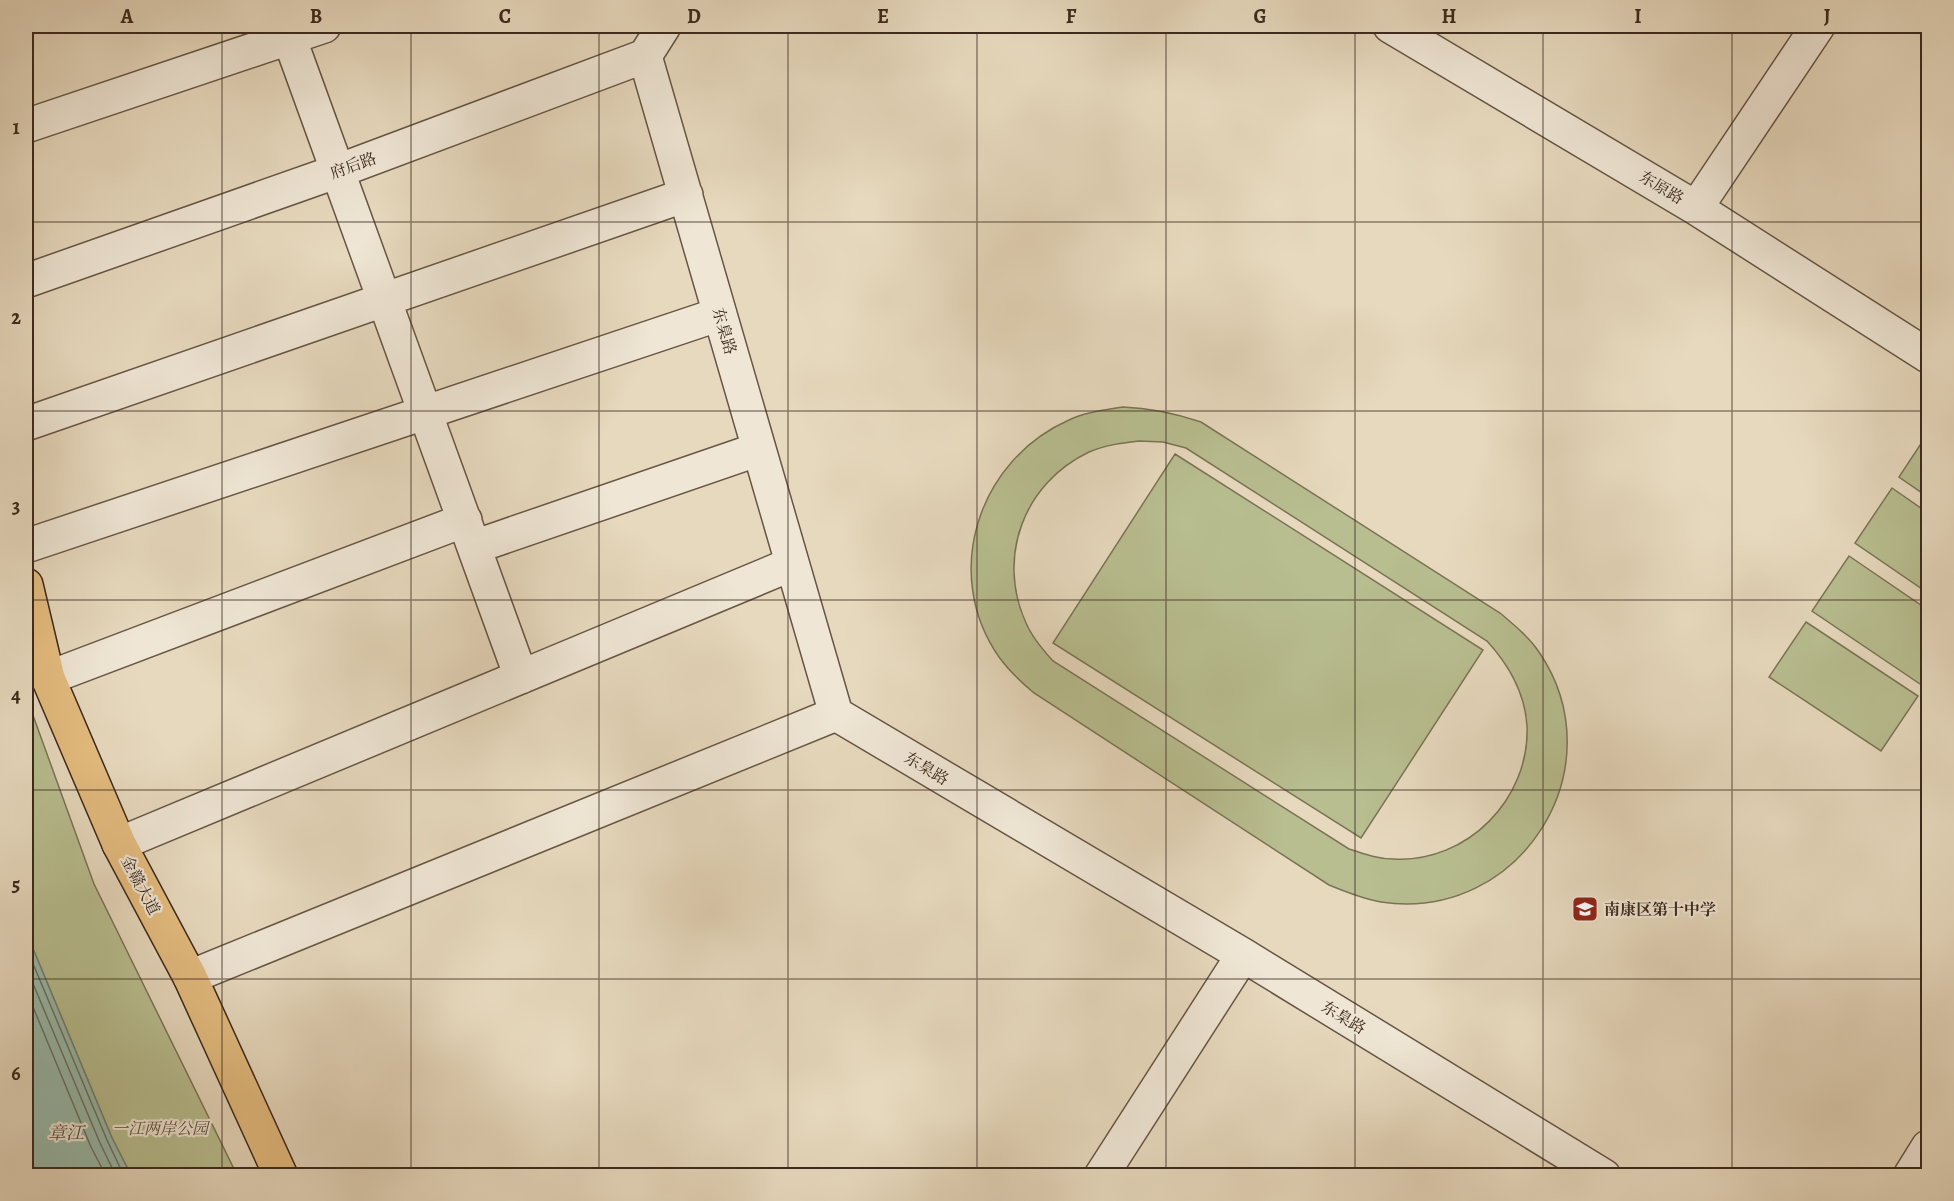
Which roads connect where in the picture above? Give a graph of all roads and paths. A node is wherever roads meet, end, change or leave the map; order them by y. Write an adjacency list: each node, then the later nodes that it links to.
1 (324, 26): 5 (street)
2 (664, 26): 6 (street)
3 (1390, 26): 10 (street, 东原路)
4 (1818, 26): 10 (street)
5 (287, 32): 7 (street); 8 (street)
6 (645, 56): 8 (street, 府后路); 9 (street, 东臬路)
7 (26, 126)
8 (338, 171): 11 (street, 府后路); 12 (street)
9 (686, 195): 12 (street); 13 (street, 东臬路)
10 (1696, 208): 14 (street, 东原路)
11 (26, 281)
12 (384, 300): 15 (street); 16 (street)
13 (720, 314): 15 (street); 17 (street, 东臬路)
14 (1929, 356)
15 (425, 412): 18 (street); 19 (street)
16 (26, 424)
17 (759, 449): 18 (street); 20 (street, 东臬路)
18 (469, 534): 22 (street); 23 (street)
19 (26, 546)
20 (792, 564): 22 (street); 24 (street, 东臬路)
21 (26, 585): 23 (main road, 金赣大道)
22 (521, 677): 25 (street)
23 (48, 678): 25 (main road, 金赣大道)
24 (836, 714): 26 (street, 东臬路); 27 (street)
25 (119, 844): 27 (main road, 金赣大道)
26 (1242, 955): 30 (street); 31 (street, 东臬路)
27 (190, 977): 29 (main road, 金赣大道)
28 (1929, 1147): 32 (street)
29 (281, 1176)
30 (1101, 1176)
31 (1604, 1176)
32 (1910, 1176)

